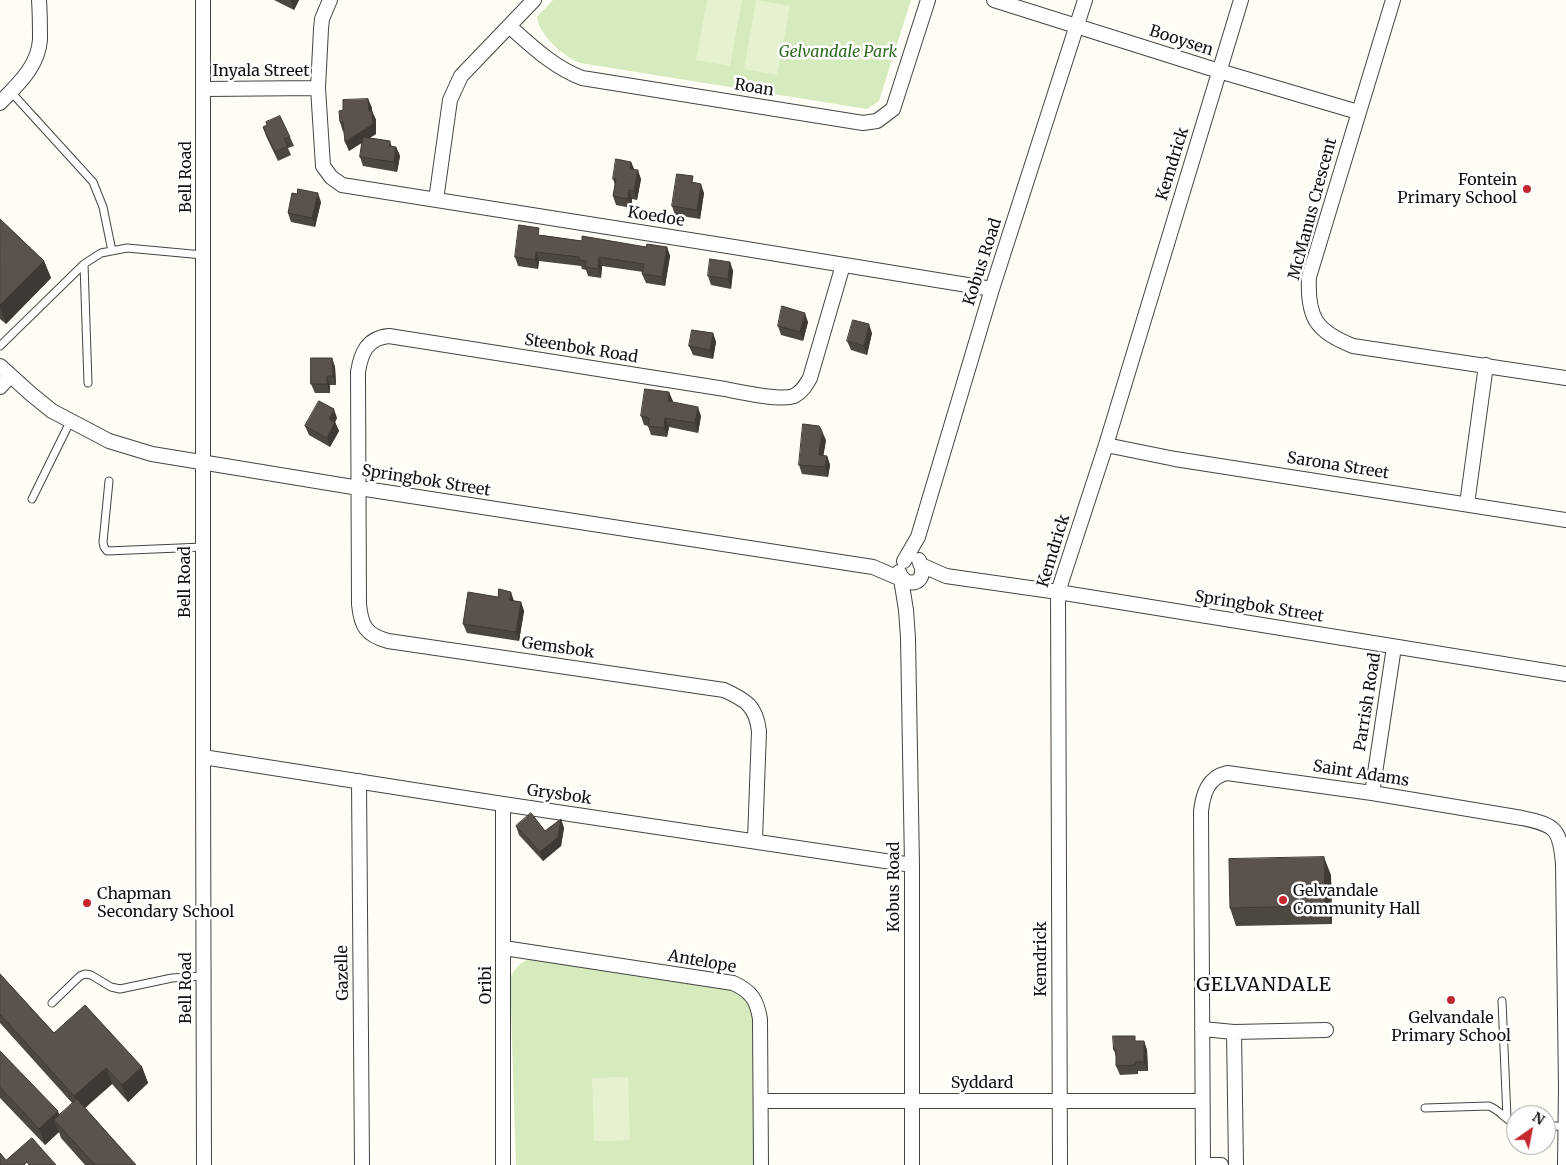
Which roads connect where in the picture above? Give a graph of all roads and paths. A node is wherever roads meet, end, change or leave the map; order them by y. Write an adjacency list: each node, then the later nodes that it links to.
1 (40, 0): 15 (street)
2 (203, 0): 13 (street, Bell Road)
3 (330, 0): 14 (street, Inyala Street)
4 (534, 0): 10 (street)
5 (928, 0): 10 (street, Roan)
6 (994, 0): 11 (street, Booysen)
7 (1085, 0): 11 (street, Kobus Road)
8 (1241, 0): 12 (street, Kemdrick)
9 (1393, 0): 17 (street, McManus Crescent)
10 (509, 26): 19 (street)
11 (1078, 26): 12 (street, Booysen); 24 (street, Kobus Road)
12 (1219, 71): 17 (street, Booysen); 33 (street, Kemdrick)
13 (204, 88): 14 (street, Inyala Street); 21 (street, Bell Road)
14 (318, 88): 18 (street, Inyala Street)
15 (11, 92): 16 (street); 20 (lane)
16 (0, 103)
17 (1358, 112): 26 (street, McManus Crescent)
18 (323, 166): 19 (street, Koedoe)
19 (436, 200): 23 (street, Koedoe)
20 (112, 251): 21 (lane); 22 (lane)
21 (203, 255): 34 (street, Bell Road)
22 (84, 264): 25 (lane); 30 (lane)
23 (843, 264): 24 (street, Koedoe); 36 (street, Steenbok Road)
24 (992, 289): 40 (street, Kobus Road)
25 (0, 346)
26 (1486, 365): 29 (street, McManus Crescent); 38 (street)
27 (0, 366): 28 (street, Springbok Street)
28 (10, 376): 31 (street); 32 (street, Springbok Street)
29 (1566, 378)
30 (88, 383)
31 (0, 387)
32 (70, 422): 34 (street, Springbok Street); 37 (lane)
33 (1106, 445): 38 (street, Sarona Street); 45 (street, Kemdrick)
34 (204, 463): 36 (street, Springbok Street); 41 (street, Bell Road)
35 (110, 481): 41 (lane)
36 (359, 488): 43 (street, Springbok Street); 52 (street, Gemsbok)
37 (32, 499)
38 (1467, 504): 39 (street, Sarona Street)
39 (1566, 520)
40 (918, 537): 42 (street); 44 (street, Kobus Road)
41 (203, 547): 48 (street, Bell Road)
42 (902, 562): 43 (street); 44 (street)
43 (873, 567): 44 (street, Springbok Street)
44 (915, 574): 45 (street, Springbok Street); 53 (street, Kobus Road)
45 (1058, 592): 46 (street, Springbok Street); 63 (street, Kemdrick)
46 (1394, 647): 47 (street, Springbok Street); 50 (street, Parrish Road)
47 (1566, 674)
48 (202, 757): 49 (street, Grysbok); 55 (street, Bell Road)
49 (359, 781): 51 (street, Grysbok); 71 (street, Gazelle)
50 (1372, 793): 58 (street, Saint Adams); 61 (street, Saint Adams)
51 (503, 804): 52 (street, Grysbok); 54 (street, Oribi)
52 (755, 840): 53 (street, Grysbok)
53 (912, 865): 62 (street, Kobus Road)
54 (504, 948): 64 (street, Antelope); 72 (street, Oribi)
55 (203, 976): 57 (lane); 70 (street, Bell Road)
56 (1502, 1001): 66 (lane)
57 (52, 1003)
58 (1202, 1030): 60 (street); 65 (street, Saint Adams)
59 (1326, 1030): 60 (street)
60 (1234, 1032): 78 (street)
61 (1566, 1088): 69 (street, Saint Adams)
62 (911, 1100): 63 (street, Syddard); 64 (street, Syddard); 74 (street, Kobus Road)
63 (1060, 1100): 65 (street, Syddard); 75 (street, Kemdrick)
64 (761, 1101): 73 (street, Antelope)
65 (1202, 1101): 76 (street, Saint Adams)
66 (1506, 1105)
67 (1425, 1108): 68 (lane)
68 (1506, 1117)
69 (1565, 1127): 79 (street, Saint Adams)
70 (204, 1165)
71 (362, 1165)
72 (504, 1165)
73 (761, 1165)
74 (912, 1165)
75 (1060, 1165)
76 (1202, 1165): 77 (street)
77 (1221, 1165)
78 (1236, 1165)
79 (1565, 1165)

